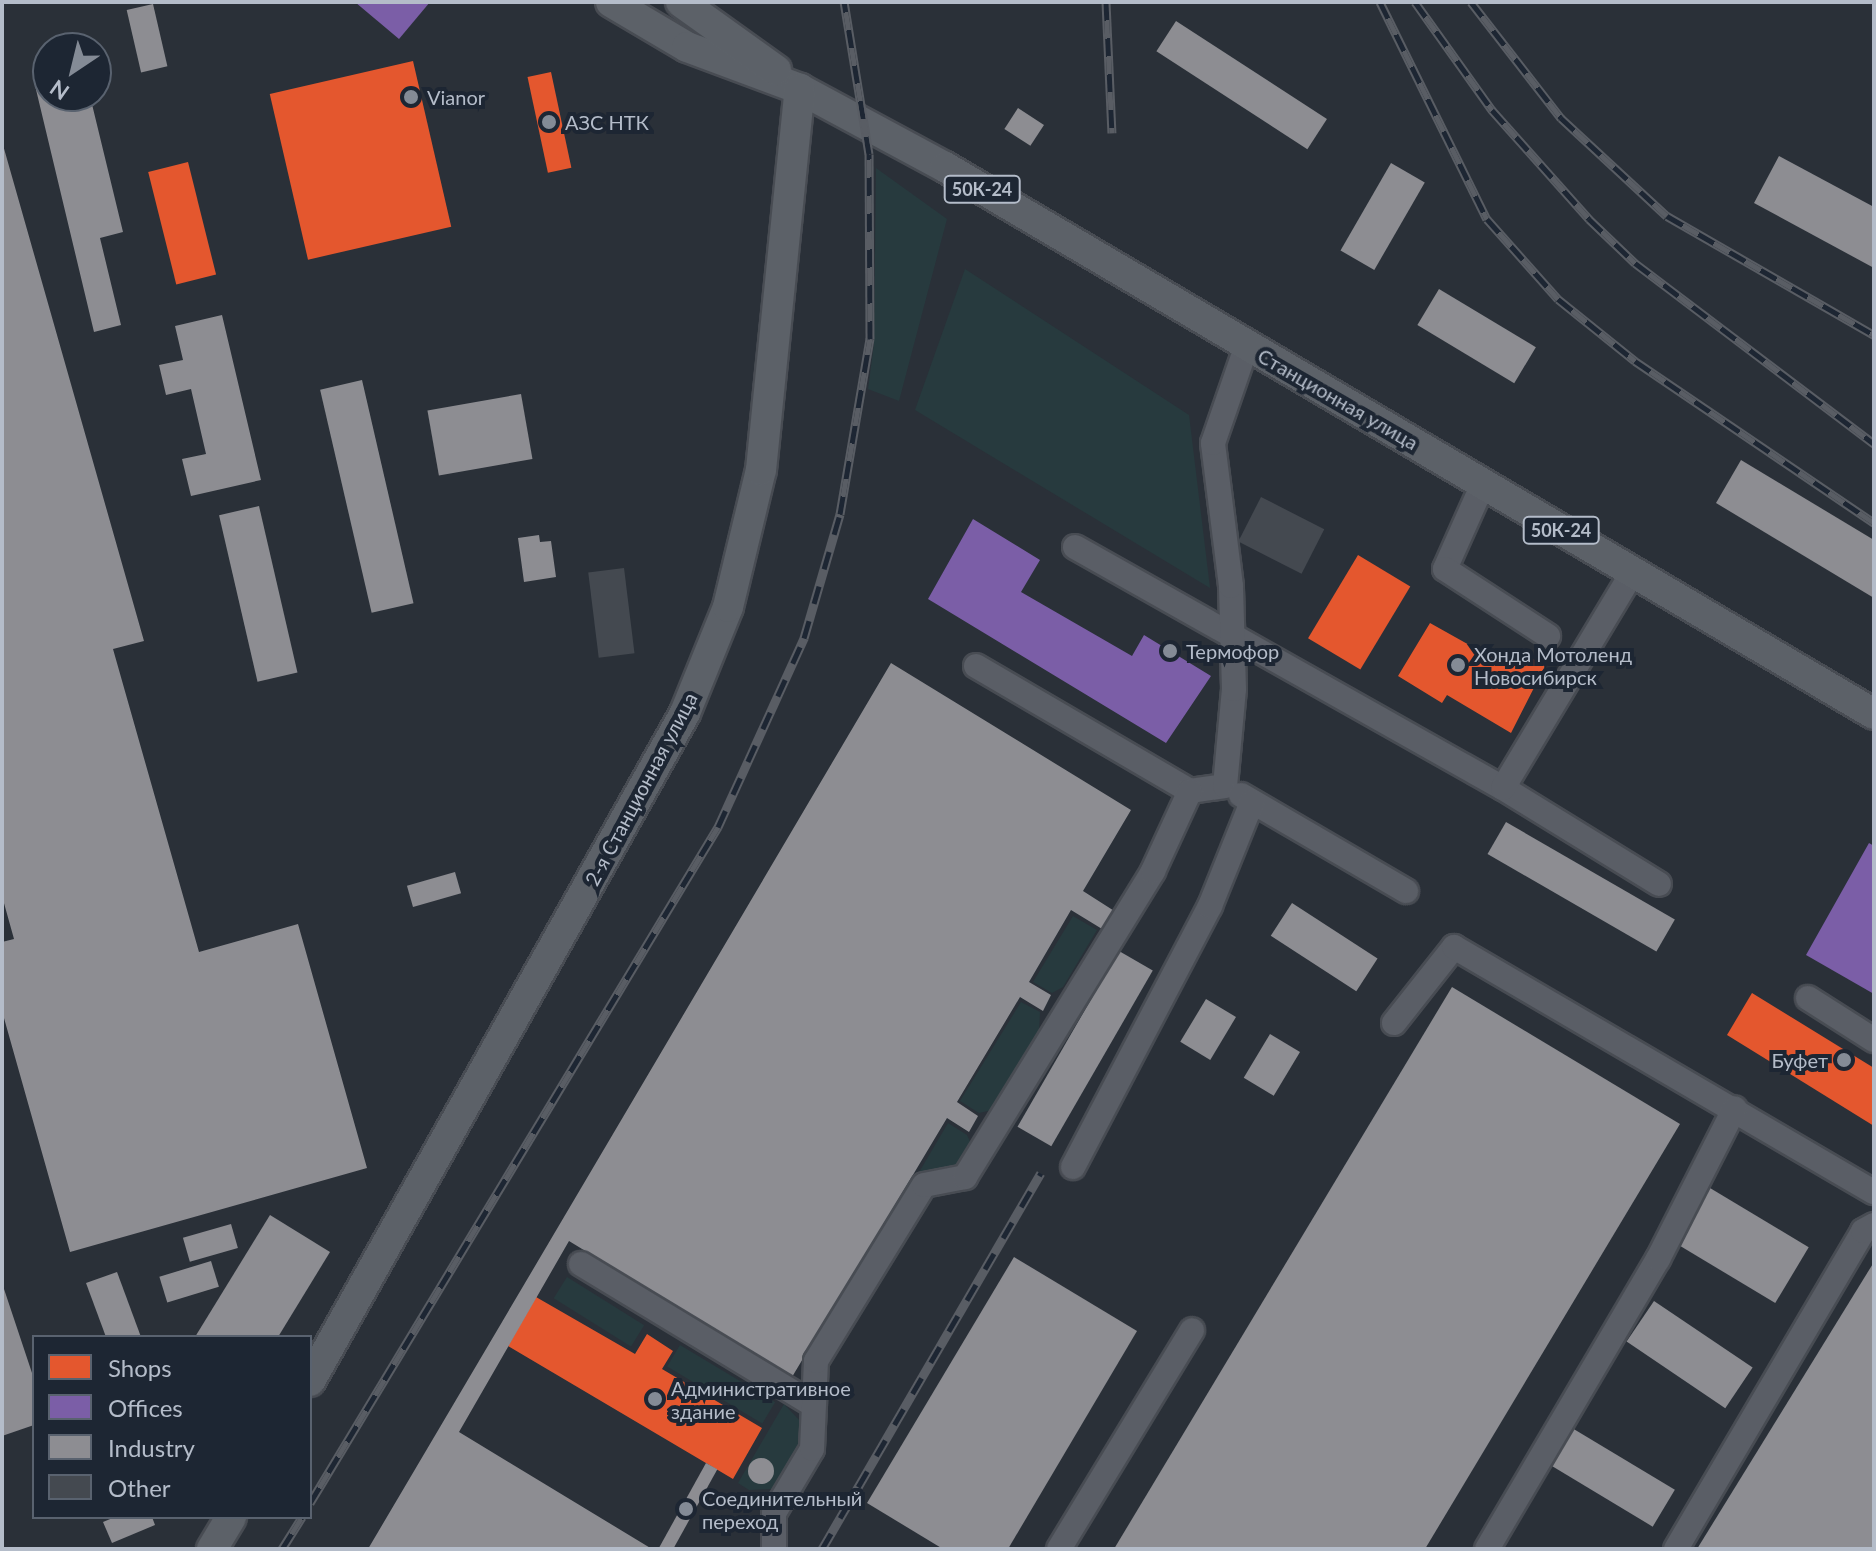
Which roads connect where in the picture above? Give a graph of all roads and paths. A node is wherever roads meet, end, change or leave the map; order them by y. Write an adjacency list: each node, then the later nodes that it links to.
1 (611, 2): 3 (main road, Станционная улица / 50К-24)
2 (681, 2): 3 (main road, Станционная улица / 50К-24)
3 (800, 89): 4 (main road, Станционная улица / 50К-24); 27 (main road, 2-я Станционная улица)
4 (1247, 345): 5 (main road, Станционная улица / 50К-24); 8 (lane)
5 (1483, 484): 7 (main road, Станционная улица / 50К-24); 9 (lane)
6 (1075, 547): 8 (lane)
7 (1633, 572): 11 (main road, Станционная улица / 50К-24); 13 (lane)
8 (1231, 633): 12 (lane); 13 (lane)
9 (1548, 636)
10 (976, 666): 14 (lane)
11 (1874, 714)
12 (1225, 786): 14 (lane); 15 (lane)
13 (1503, 788): 16 (lane)
14 (1190, 791): 28 (lane)
15 (1252, 802): 17 (lane); 22 (lane)
16 (1659, 884)
17 (1406, 891)
18 (1808, 998): 20 (lane)
19 (1394, 1023): 21 (lane)
20 (1874, 1040)
21 (1735, 1108): 23 (lane); 33 (lane)
22 (1073, 1167)
23 (1874, 1192)
24 (1874, 1225): 34 (lane)
25 (581, 1264): 28 (lane)
26 (1192, 1330): 32 (lane)
27 (312, 1377)
28 (814, 1405): 31 (lane)
29 (230, 1519): 30 (main road)
30 (212, 1549)
31 (774, 1549)
32 (1059, 1549)
33 (1487, 1549)
34 (1676, 1549)

